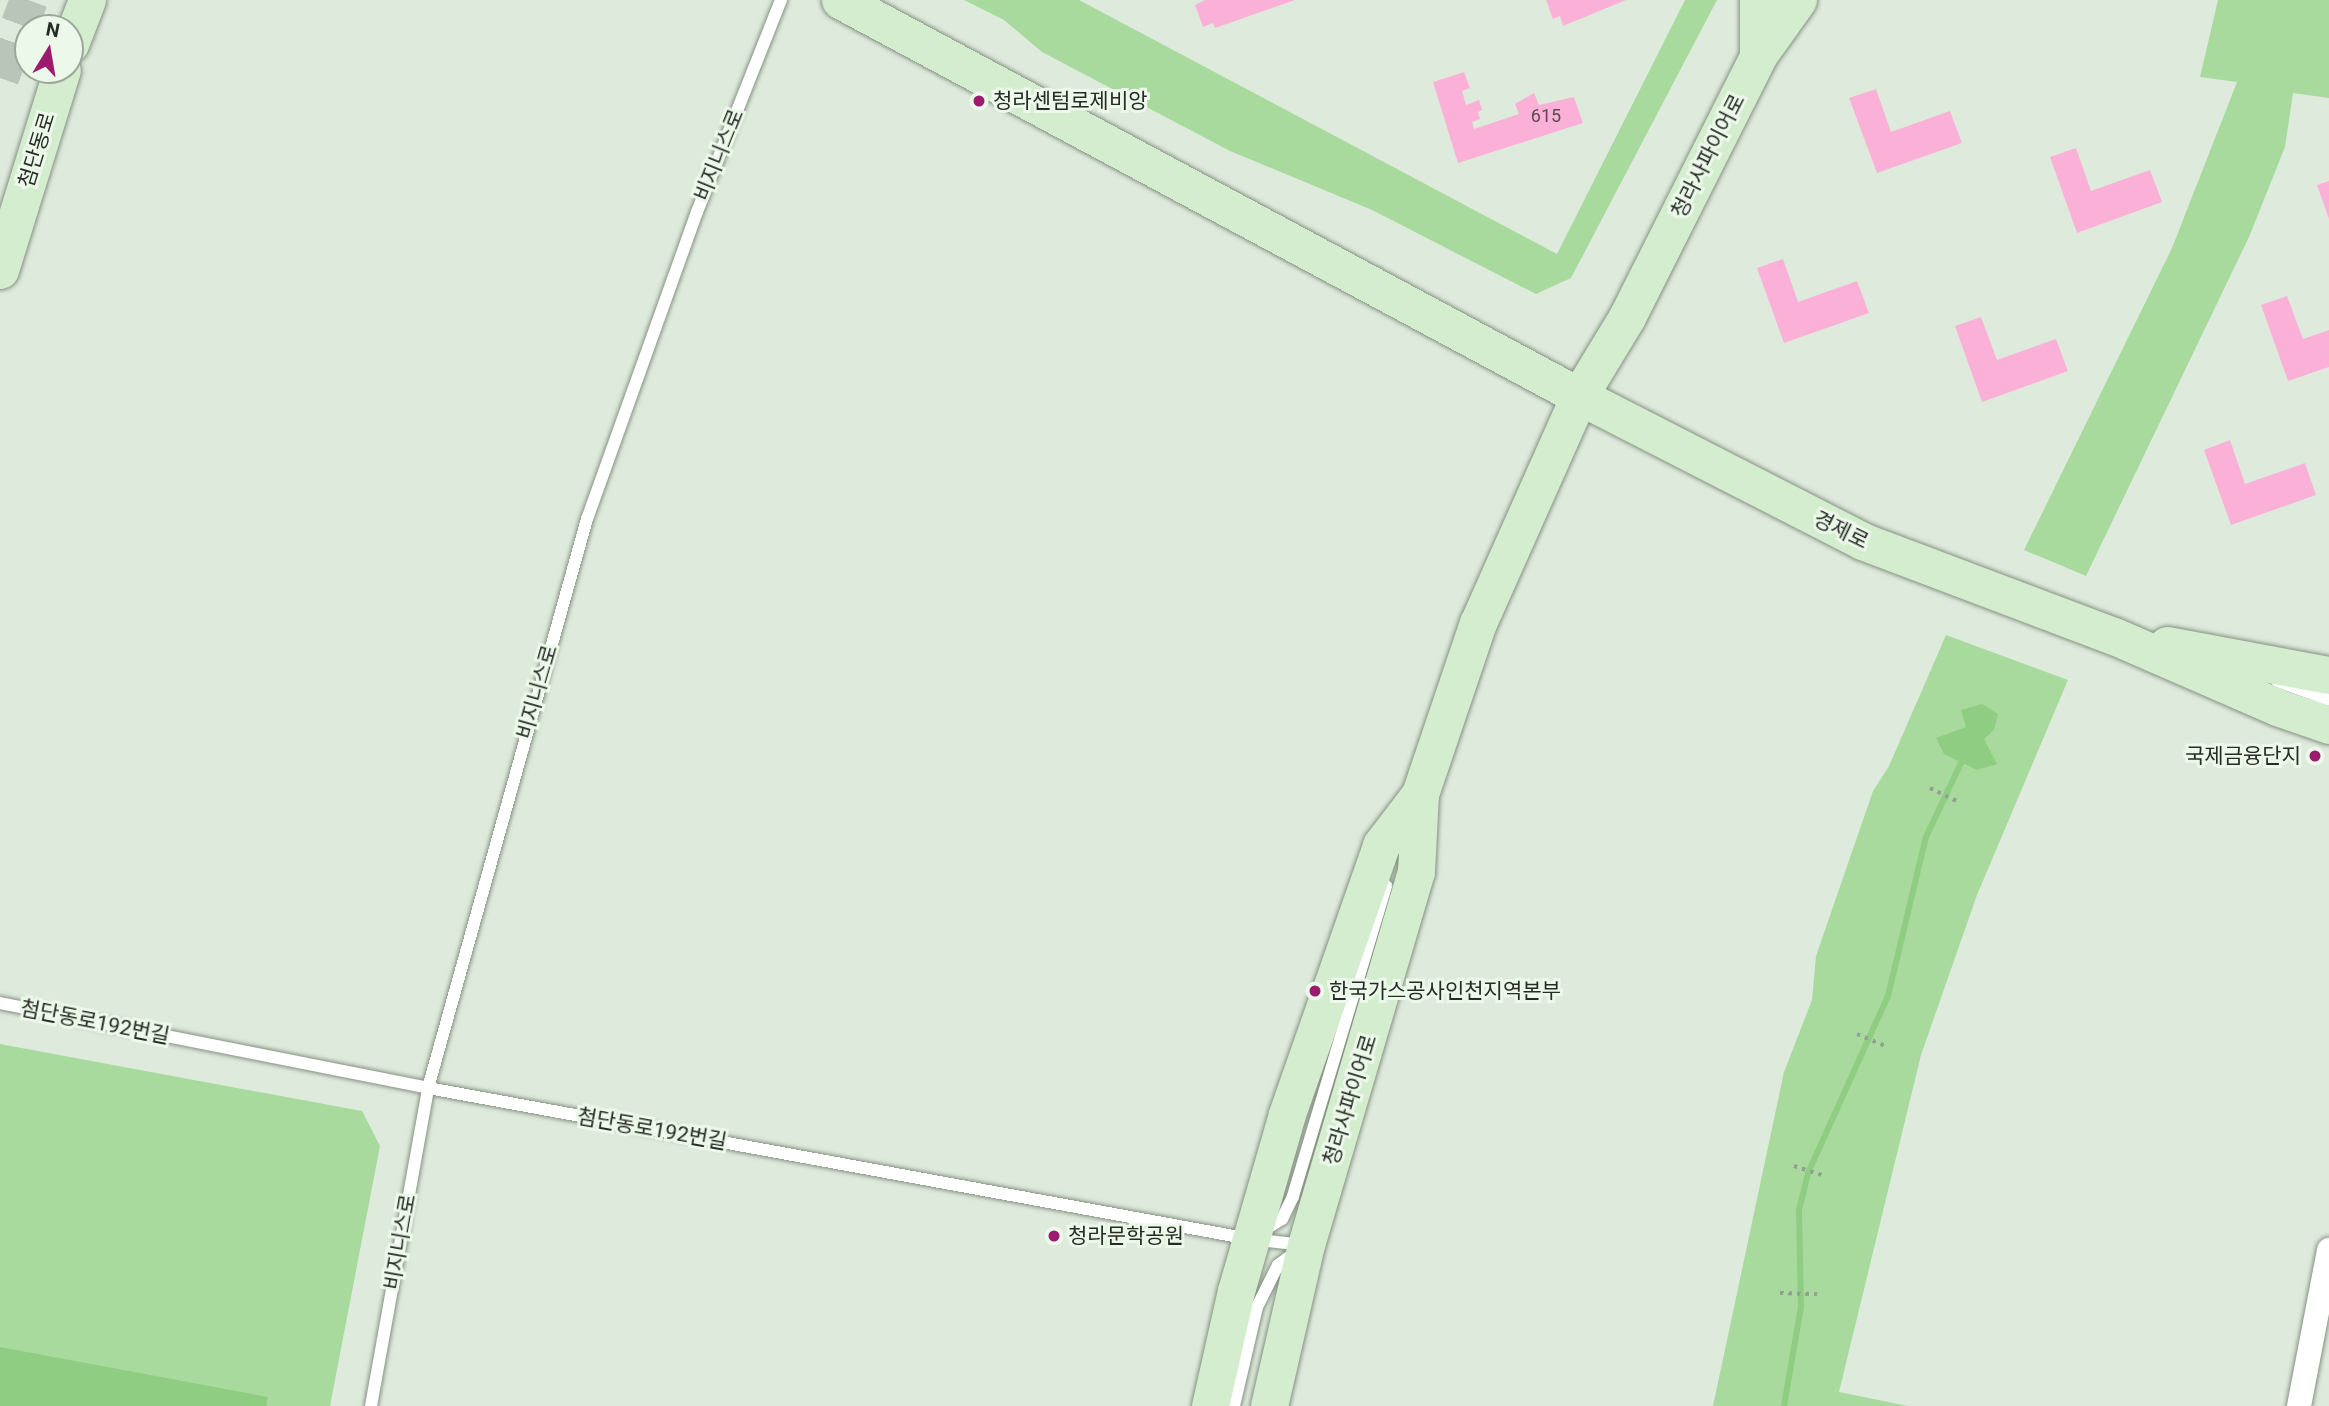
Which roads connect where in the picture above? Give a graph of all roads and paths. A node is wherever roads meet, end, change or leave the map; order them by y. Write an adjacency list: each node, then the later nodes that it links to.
1 (780, 0): 23 (lane, 비지니스로)
2 (840, 0): 9 (main road, 경제로)
3 (1758, 0): 6 (main road)
4 (1778, 0): 6 (lane)
5 (1798, 0): 6 (main road, 청라사파이어로)
6 (1758, 56): 9 (main road, 청라사파이어로)
7 (58, 84): 8 (main road, 첨단동로)
8 (0, 270)
9 (1579, 396): 10 (main road, 경제로); 16 (main road, 청라사파이어로)
10 (2114, 636): 11 (main road, 경제로); 14 (main road, 경제로)
11 (2186, 648): 12 (main road, 경제로); 13 (lane)
12 (2329, 674)
13 (2329, 701)
14 (2329, 725)
15 (1930, 788): 17 (path)
16 (1420, 794): 18 (lane); 26 (main road); 27 (main road, 청라사파이어로)
17 (1961, 803)
18 (1402, 840)
19 (1390, 873): 26 (lane)
20 (0, 1003): 23 (lane, 첨단동로192번길)
21 (1857, 1034): 22 (path)
22 (1885, 1046)
23 (428, 1088): 26 (lane, 첨단동로192번길); 31 (lane, 비지니스로)
24 (1794, 1166): 25 (path)
25 (1822, 1175)
26 (1250, 1239): 27 (lane, 첨단동로192번길); 32 (main road)
27 (1306, 1245): 33 (lane); 34 (main road, 청라사파이어로)
28 (2329, 1250): 35 (street)
29 (1780, 1293): 30 (path)
30 (1818, 1294)
31 (371, 1406)
32 (1210, 1406)
33 (1234, 1406)
34 (1269, 1406)
35 (2299, 1406)

